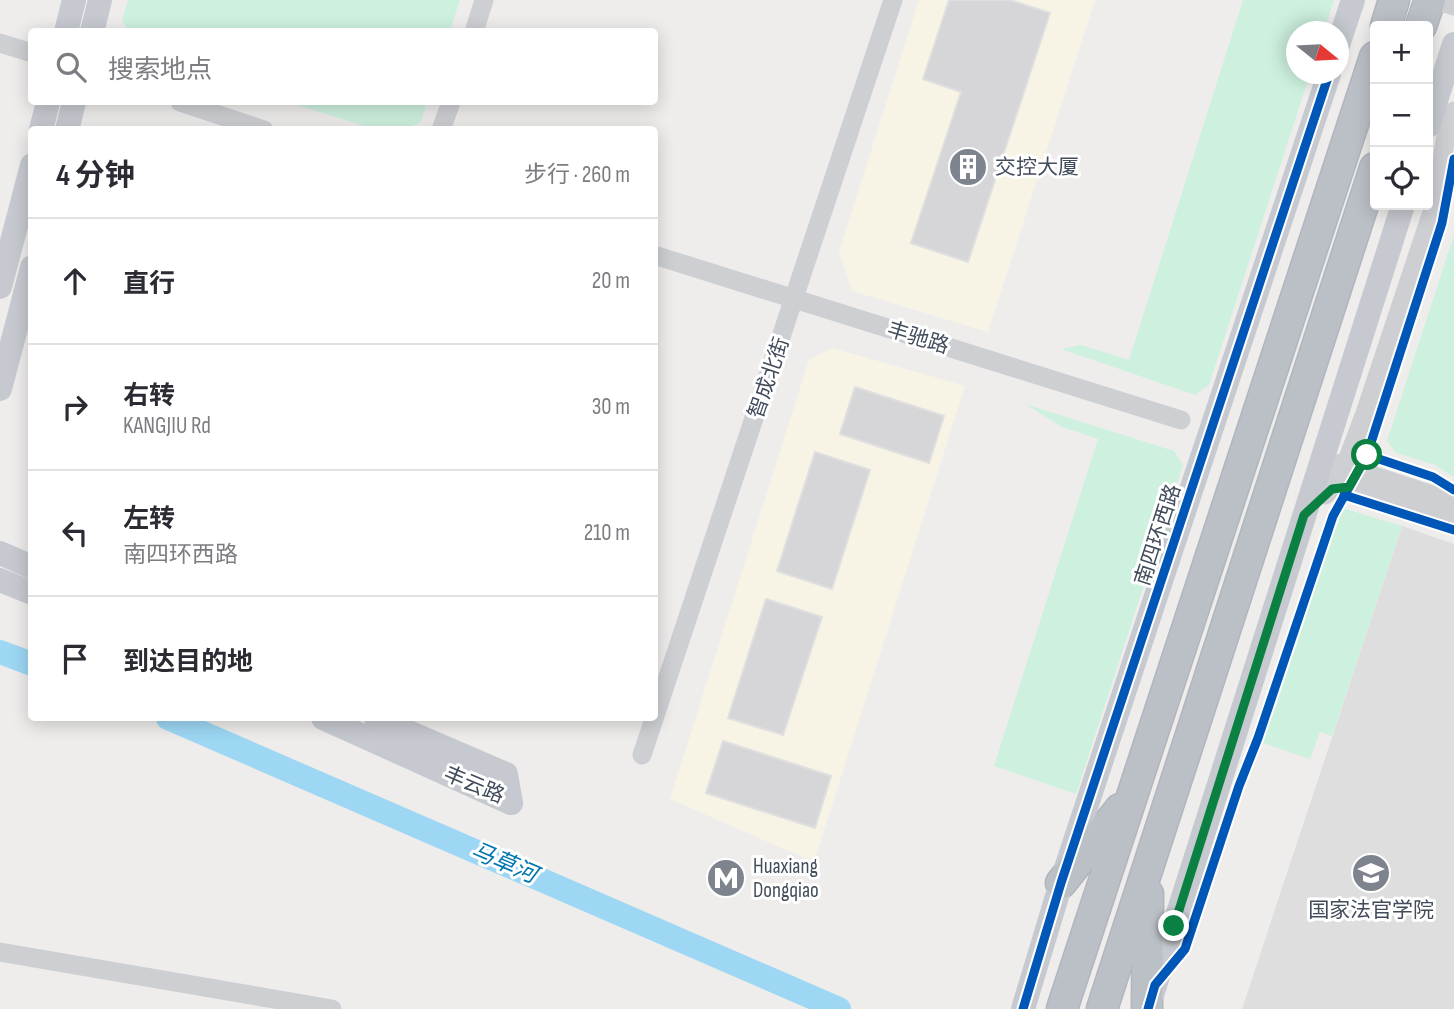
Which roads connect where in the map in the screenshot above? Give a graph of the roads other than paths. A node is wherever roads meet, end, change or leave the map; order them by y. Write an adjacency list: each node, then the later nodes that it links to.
1 (74, 0): 11 (main road)
2 (100, 0): 12 (main road)
3 (484, 0): 13 (street)
4 (893, 0): 35 (street, 智成北街)
5 (1353, 0): 9 (main road)
6 (1430, 0): 10 (highway)
7 (1435, 0): 8 (street)
8 (1454, 6)
9 (1346, 21)
10 (1423, 21)
11 (67, 28)
12 (93, 28)
13 (475, 28)
14 (0, 43): 16 (street)
15 (1454, 44): 23 (main road)
16 (28, 52)
17 (1370, 72): 52 (highway)
18 (1326, 84): 54 (main road, 南四环西路)
19 (47, 105): 25 (main road)
20 (73, 105): 26 (main road)
21 (189, 105): 27 (street)
22 (450, 105): 28 (street)
23 (1433, 110)
24 (1454, 111): 38 (street)
25 (42, 126)
26 (68, 126)
27 (252, 126)
28 (442, 126)
29 (28, 180): 34 (main road)
30 (1370, 183): 53 (highway)
31 (1402, 210): 38 (main road)
32 (658, 256): 35 (street, 丰驰路)
33 (28, 282): 36 (main road)
34 (0, 287)
35 (795, 299): 37 (street, 丰驰路); 47 (street, 智成北街)
36 (0, 389)
37 (1181, 420)
38 (1334, 463): 39 (street); 40 (street); 41 (main road)
39 (1332, 489): 41 (street); 42 (street)
40 (1454, 502)
41 (1304, 515): 60 (main road)
42 (1454, 521)
43 (0, 552): 44 (main road)
44 (28, 565)
45 (0, 580): 46 (main road)
46 (28, 591)
47 (658, 707)
48 (330, 721): 49 (main road, 丰云路)
49 (383, 721)
50 (653, 721): 51 (street, 智成北街)
51 (642, 755)
52 (1133, 792): 54 (highway); 58 (highway)
53 (1148, 865): 59 (highway); 60 (highway)
54 (1061, 883): 57 (main road, 南四环西路)
55 (0, 952): 56 (street)
56 (332, 1009)
57 (1023, 1009)
58 (1062, 1009)
59 (1102, 1009)
60 (1148, 1009)

